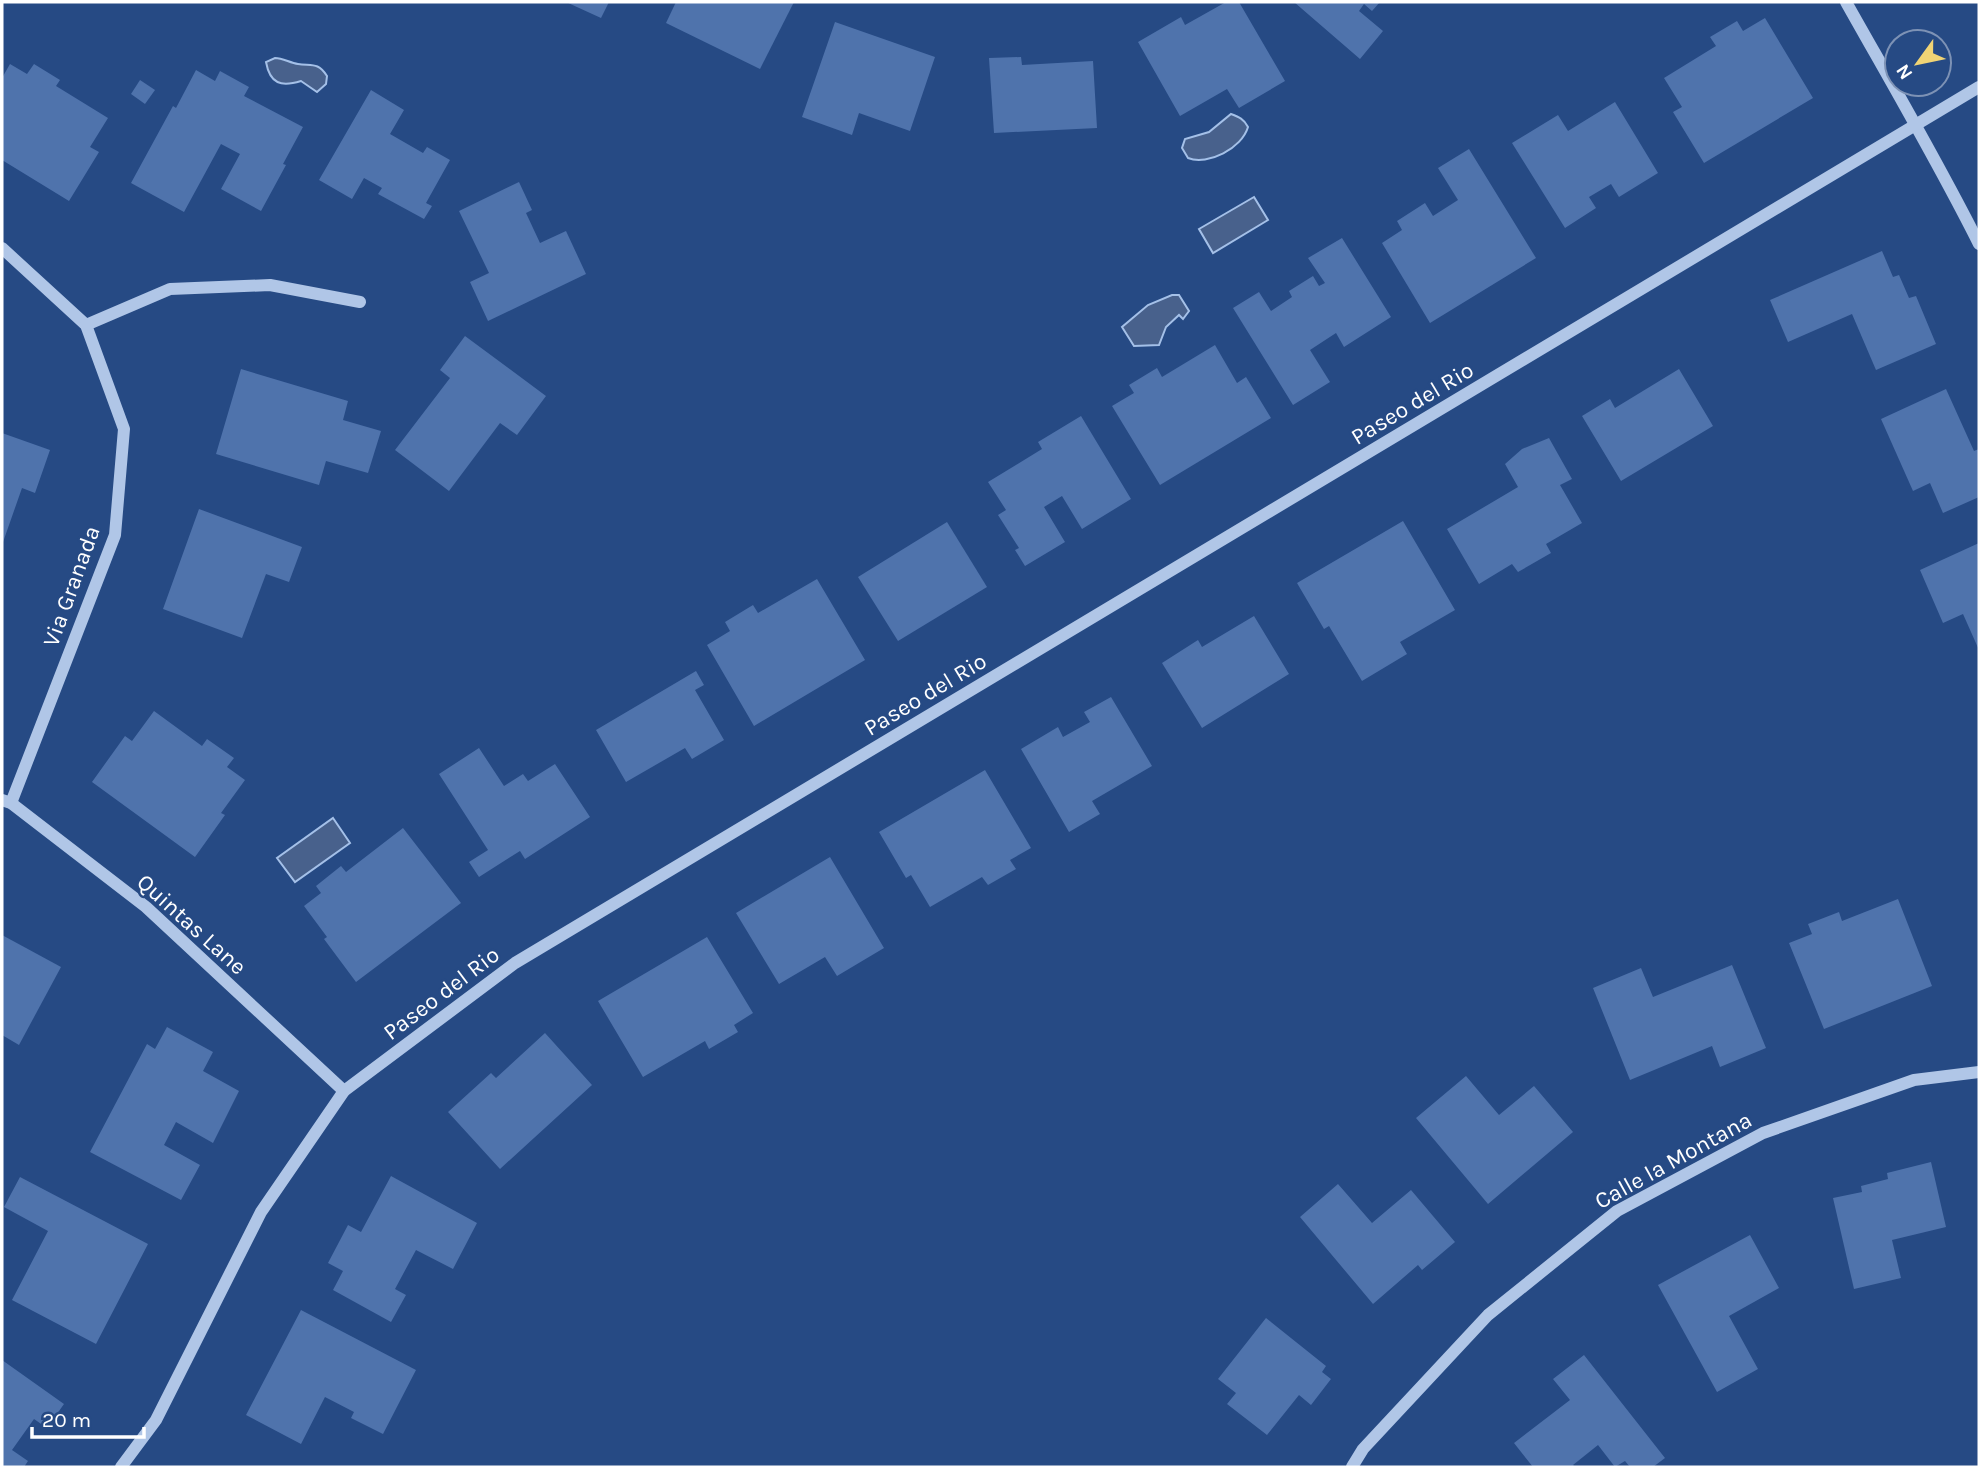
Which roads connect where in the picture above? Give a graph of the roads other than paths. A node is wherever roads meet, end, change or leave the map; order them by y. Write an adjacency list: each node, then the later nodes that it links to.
1 (1846, 2): 3 (street)
2 (1979, 88): 3 (street, Paseo del Rio)
3 (1916, 127): 4 (street); 10 (street, Paseo del Rio)
4 (1979, 244)
5 (2, 248): 7 (street, Via Granada)
6 (360, 302): 7 (street)
7 (86, 325): 8 (street, Via Granada)
8 (6, 802): 10 (street, Quintas Lane)
9 (1979, 1072): 12 (street, Calle la Montana)
10 (344, 1091): 11 (street, Paseo del Rio)
11 (121, 1467)
12 (1352, 1467)

